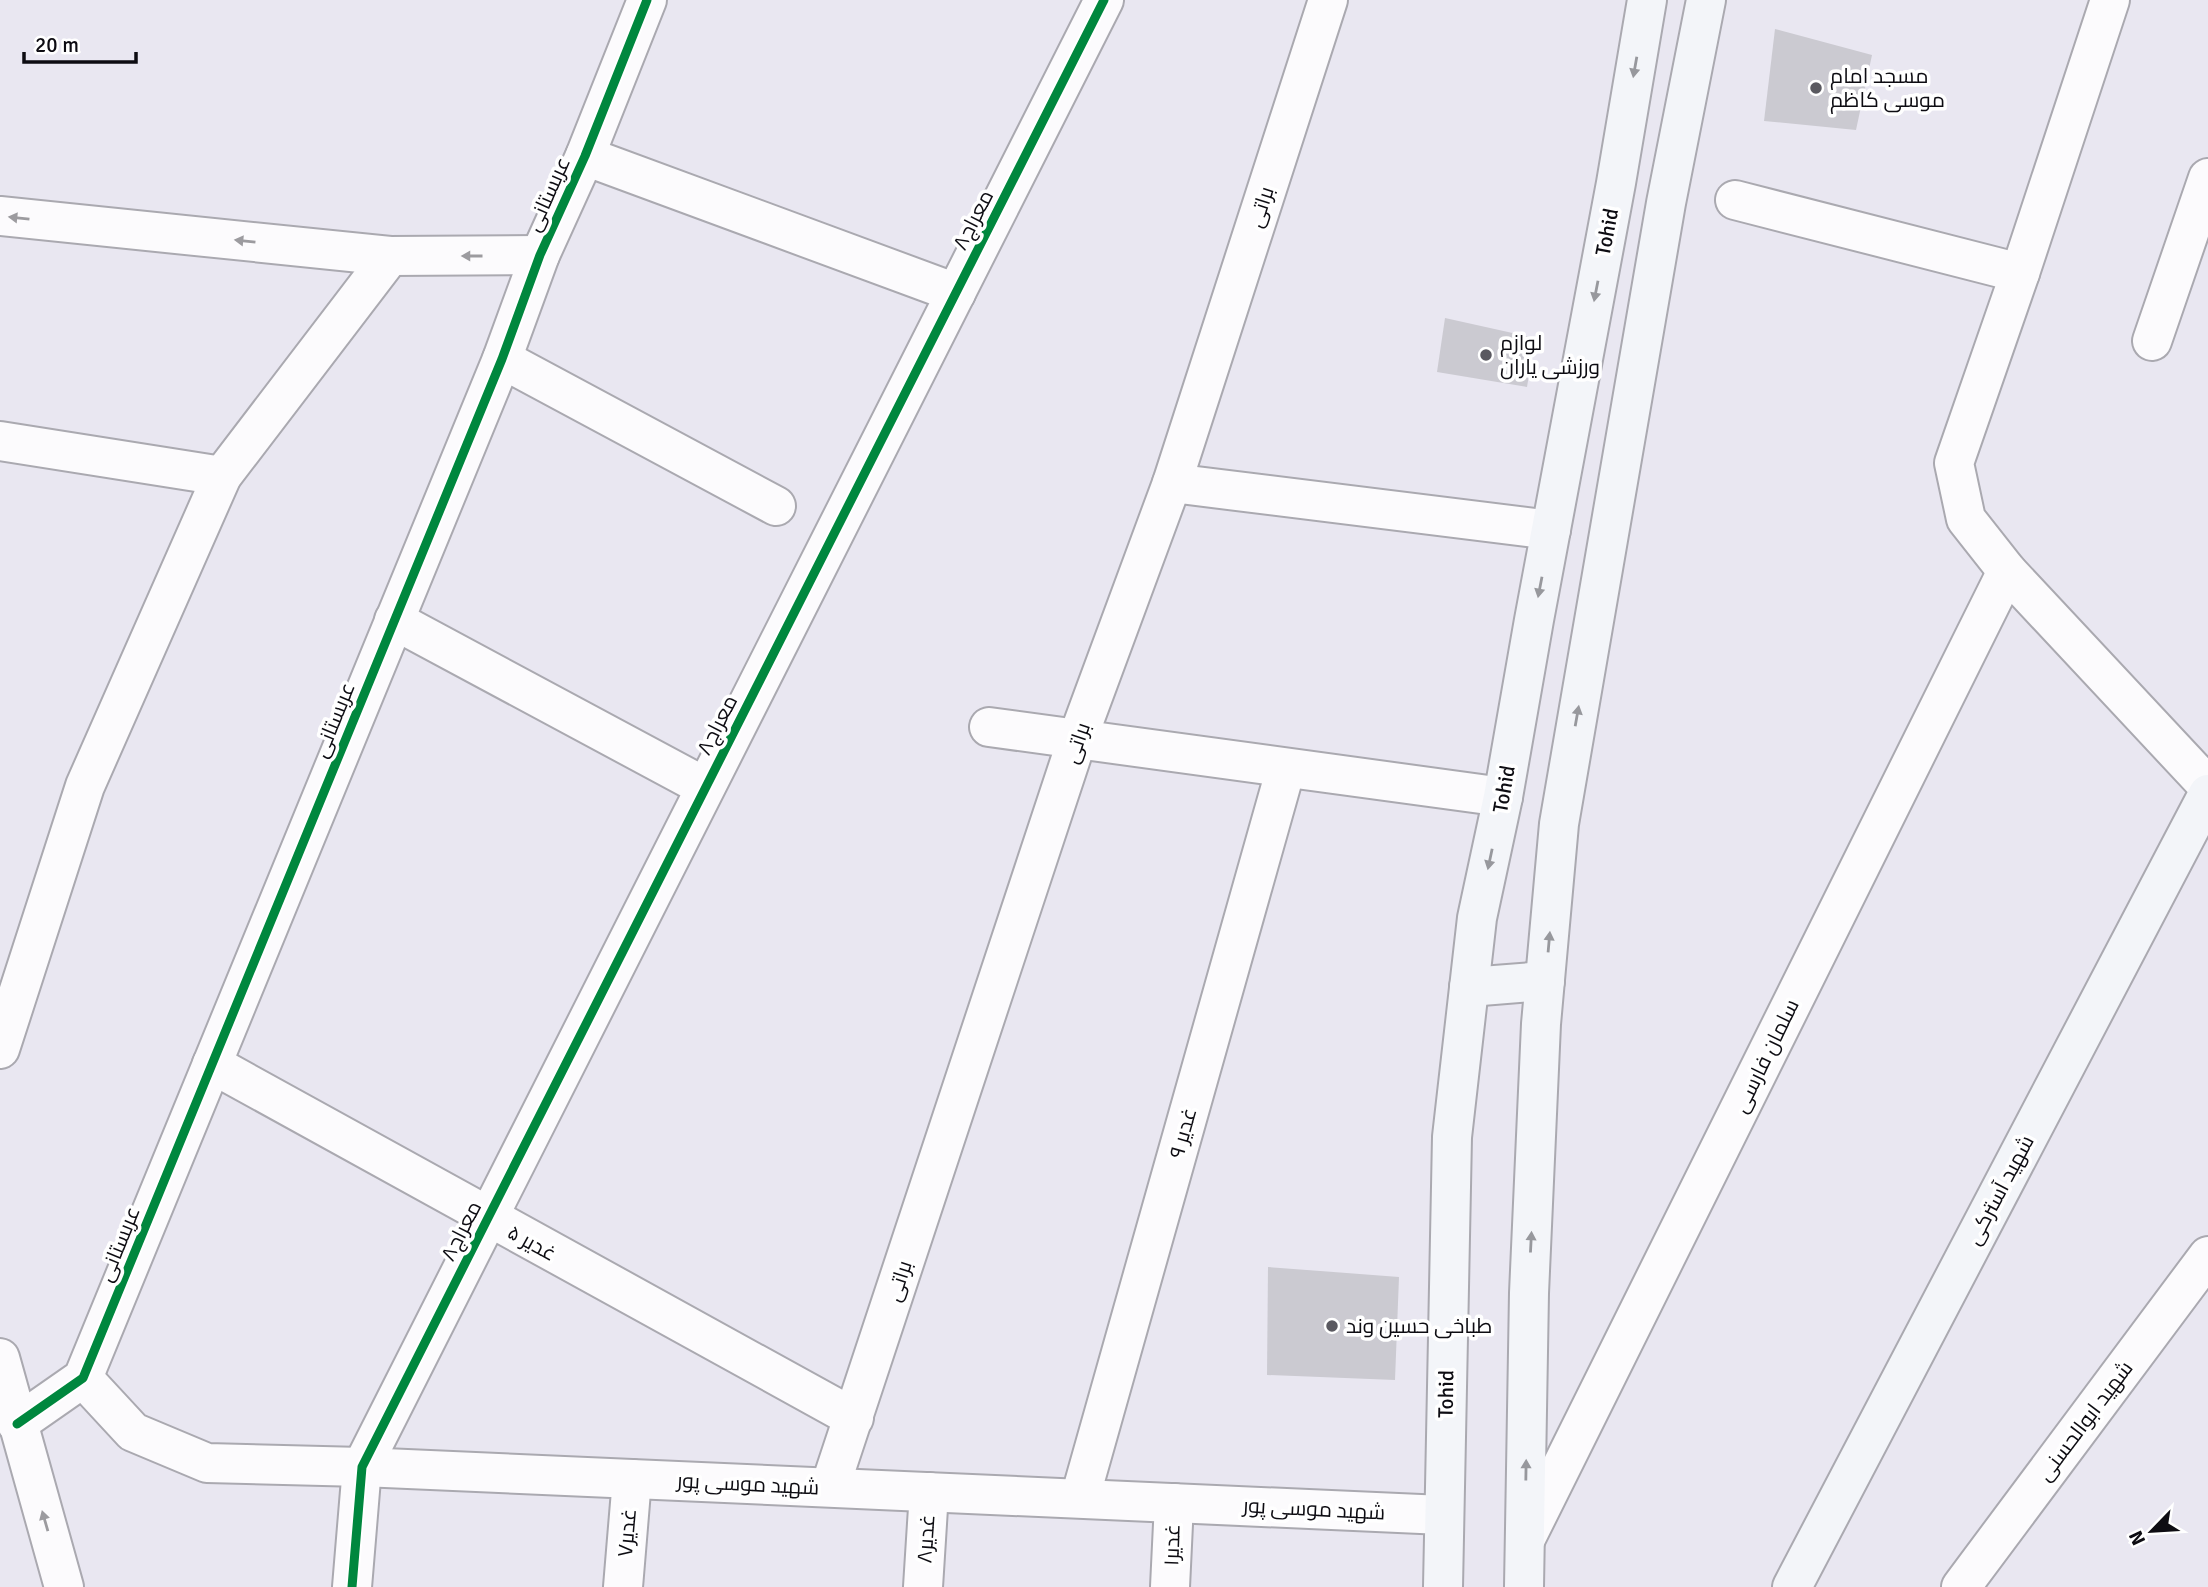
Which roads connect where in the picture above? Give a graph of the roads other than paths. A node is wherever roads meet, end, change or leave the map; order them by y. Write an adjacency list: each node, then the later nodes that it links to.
1 (647, 0): 7 (street, عربستانی)
2 (1104, 0): 14 (street, معراج۸)
3 (1328, 0): 19 (street, براتی)
4 (1647, 0): 21 (main road, Tohid, one-way to 21)
5 (1706, 0): 31 (main road, one-way to 5)
6 (2110, 0): 13 (street)
7 (585, 156): 11 (street, عربستانی); 14 (street)
8 (2208, 178): 15 (street)
9 (1735, 200): 13 (street)
10 (0, 216): 12 (street, one-way to 10)
11 (540, 255): 12 (street, one-way to 12); 16 (street, عربستانی)
12 (390, 256): 18 (street)
13 (2020, 274): 22 (street)
14 (956, 293): 28 (street, معراج۸)
15 (2152, 341)
16 (502, 359): 20 (street); 23 (street, عربستانی)
17 (0, 441): 18 (street)
18 (222, 476): 33 (street)
19 (1172, 482): 21 (street); 25 (street, براتی)
20 (776, 506)
21 (1551, 530): 30 (main road, Tohid, one-way to 30)
22 (2007, 571): 27 (street); 48 (street, سلمان فارسی)
23 (394, 620): 28 (street); 34 (street, عربستانی)
24 (989, 727): 25 (street)
25 (1077, 740): 26 (street); 39 (street, براتی)
26 (1286, 768): 30 (street); 45 (street, غدیر ۹)
27 (2208, 786)
28 (705, 787): 35 (street, معراج۸)
29 (2208, 794): 56 (main road, شهید آسترکی)
30 (1503, 797): 32 (main road, Tohid, one-way to 32)
31 (1545, 981): 32 (main road); 48 (main road, one-way to 31)
32 (1469, 987): 47 (main road, Tohid)
33 (0, 1049)
34 (212, 1065): 35 (street, غدیر ۵); 38 (street, عربستانی)
35 (487, 1218): 39 (street, غدیر ۵); 41 (street, معراج۸)
36 (2208, 1256): 57 (street, شهید ابوالحسنی)
37 (0, 1358): 40 (street)
38 (83, 1378): 40 (street); 41 (street, شهید موسی پور)
39 (854, 1418): 43 (street, براتی)
40 (17, 1424): 49 (street, one-way to 40)
41 (362, 1467): 42 (street, شهید موسی پور); 50 (street)
42 (632, 1479): 43 (street, شهید موسی پور); 51 (street, غدیر۷)
43 (830, 1488): 44 (street, شهید موسی پور)
44 (929, 1492): 45 (street, شهید موسی پور); 52 (street, غدیر۸)
45 (1080, 1498): 46 (street, شهید موسی پور)
46 (1174, 1503): 47 (street, شهید موسی پور); 53 (street, غدیر۱)
47 (1443, 1514): 54 (main road, Tohid)
48 (1525, 1540): 55 (main road)
49 (64, 1587)
50 (352, 1587)
51 (623, 1587)
52 (923, 1587)
53 (1170, 1587)
54 (1443, 1587)
55 (1524, 1587)
56 (1792, 1587)
57 (1961, 1587)

